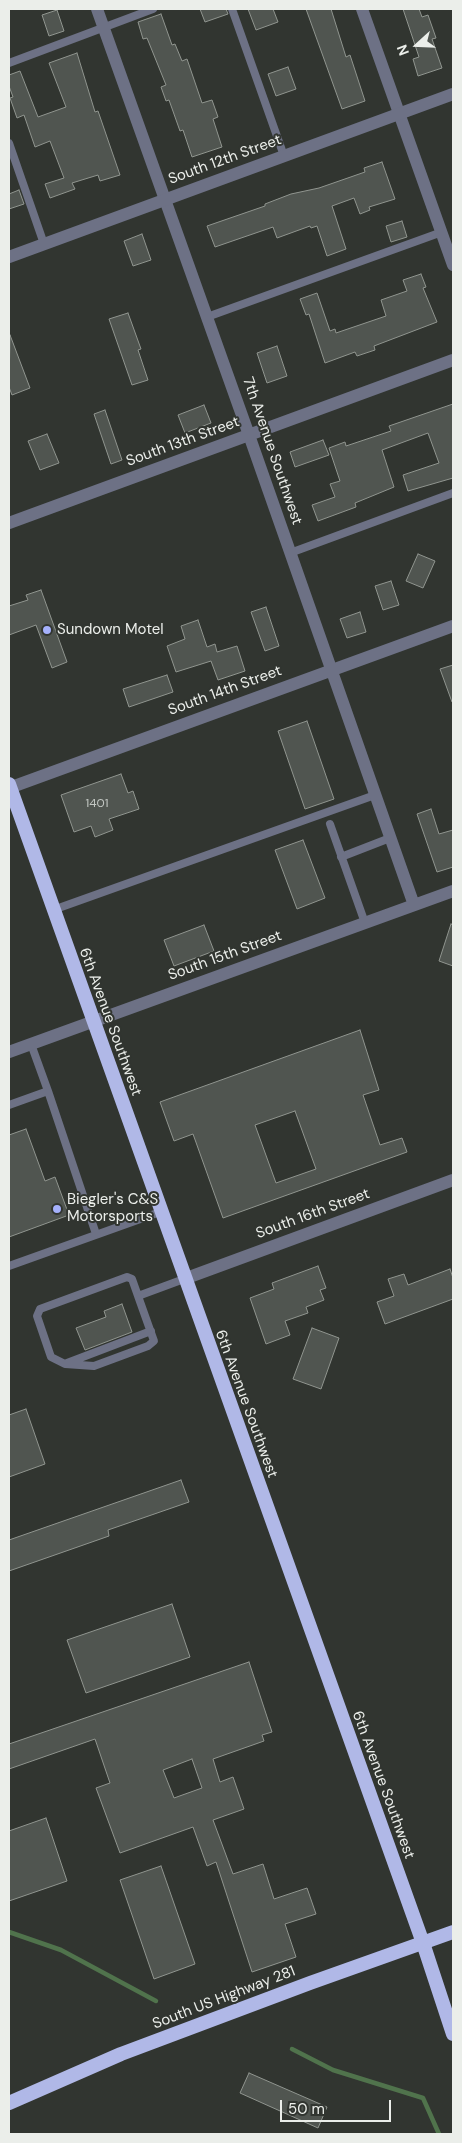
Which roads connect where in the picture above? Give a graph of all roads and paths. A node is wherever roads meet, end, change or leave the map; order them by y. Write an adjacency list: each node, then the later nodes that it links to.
1 (97, 9): 5 (street, 7th Avenue Southwest)
2 (153, 9): 5 (lane)
3 (232, 9): 10 (lane)
4 (362, 9): 8 (street)
5 (103, 26): 6 (lane); 11 (street, 7th Avenue Southwest)
6 (9, 63)
7 (453, 94): 8 (street, South 12th Street)
8 (400, 114): 10 (street, South 12th Street); 12 (street)
9 (9, 143): 13 (lane)
10 (284, 156): 11 (street, South 12th Street)
11 (165, 200): 13 (street, South 12th Street); 16 (street, 7th Avenue Southwest)
12 (442, 232): 15 (street); 16 (lane)
13 (44, 244): 14 (street, South 12th Street)
14 (9, 257)
15 (453, 265)
16 (207, 317): 18 (street, 7th Avenue Southwest)
17 (453, 360): 18 (street, South 13th Street)
18 (249, 435): 20 (street, South 13th Street); 21 (street, 7th Avenue Southwest)
19 (453, 494): 21 (lane)
20 (9, 523)
21 (290, 553): 23 (street, 7th Avenue Southwest)
22 (453, 626): 23 (street, South 14th Street)
23 (331, 670): 24 (street, South 14th Street); 25 (street, 7th Avenue Southwest)
24 (9, 786): 31 (highway, 6th Avenue Southwest)
25 (375, 795): 27 (street, 7th Avenue Southwest); 31 (lane)
26 (330, 824): 28 (lane)
27 (390, 838): 28 (lane); 30 (street, 7th Avenue Southwest)
28 (342, 857): 32 (lane)
29 (453, 891): 30 (street, South 15th Street)
30 (414, 905): 32 (street, South 15th Street)
31 (53, 910): 33 (highway, 6th Avenue Southwest)
32 (365, 923): 33 (street, South 15th Street)
33 (92, 1021): 34 (street, South 15th Street); 39 (highway, 6th Avenue Southwest)
34 (32, 1044): 35 (street, South 15th Street); 36 (lane)
35 (9, 1052)
36 (48, 1091): 37 (lane); 40 (lane)
37 (9, 1105)
38 (453, 1180): 42 (street, South 16th Street)
39 (160, 1212): 40 (lane); 42 (highway, 6th Avenue Southwest)
40 (96, 1234): 41 (lane)
41 (9, 1266)
42 (184, 1279): 43 (lane); 47 (highway, 6th Avenue Southwest)
43 (138, 1296): 44 (lane); 45 (lane)
44 (151, 1331): 45 (lane); 45 (lane)
45 (65, 1364)
46 (453, 1932): 47 (highway, South US Highway 281)
47 (423, 1943): 48 (highway, 6th Avenue Southwest); 49 (highway, South US Highway 281)
48 (453, 2034)
49 (9, 2103)

